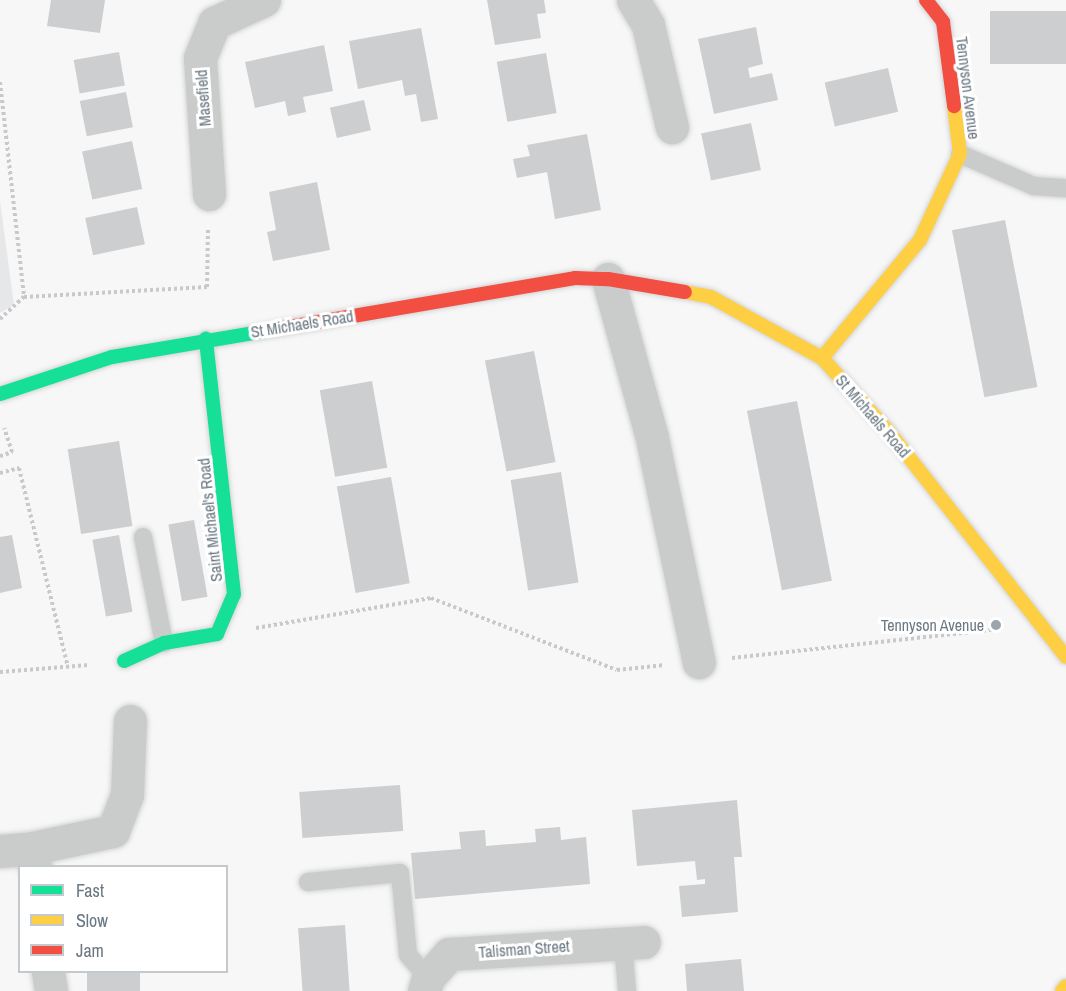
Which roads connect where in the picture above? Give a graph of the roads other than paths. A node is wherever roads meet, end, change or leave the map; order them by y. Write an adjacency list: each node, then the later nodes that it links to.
1 (264, 0): 7 (street, Masefield)
2 (633, 0): 4 (street)
3 (927, 0): 5 (street, Tennyson Avenue)
4 (672, 127)
5 (960, 154): 6 (lane); 10 (street, Tennyson Avenue)
6 (1066, 188)
7 (209, 194)
8 (608, 279): 9 (street, St Michaels Road); 10 (street, St Michaels Road); 16 (street)
9 (206, 339): 11 (street, St Michaels Road); 13 (street, Saint Michael's Road)
10 (822, 358): 14 (street, St Michaels Road)
11 (0, 394)
12 (143, 537): 13 (lane)
13 (164, 643): 15 (street)
14 (1066, 657)
15 (124, 661)
16 (699, 662)
17 (130, 721): 19 (street)
18 (0, 851): 19 (street)
19 (34, 857)
20 (308, 882): 23 (lane)
21 (634, 942): 23 (street, Talisman Street); 26 (lane)
22 (48, 973): 25 (street)
23 (426, 984)
24 (1066, 986): 27 (street)
25 (51, 991)
26 (627, 991)
27 (1062, 991)

